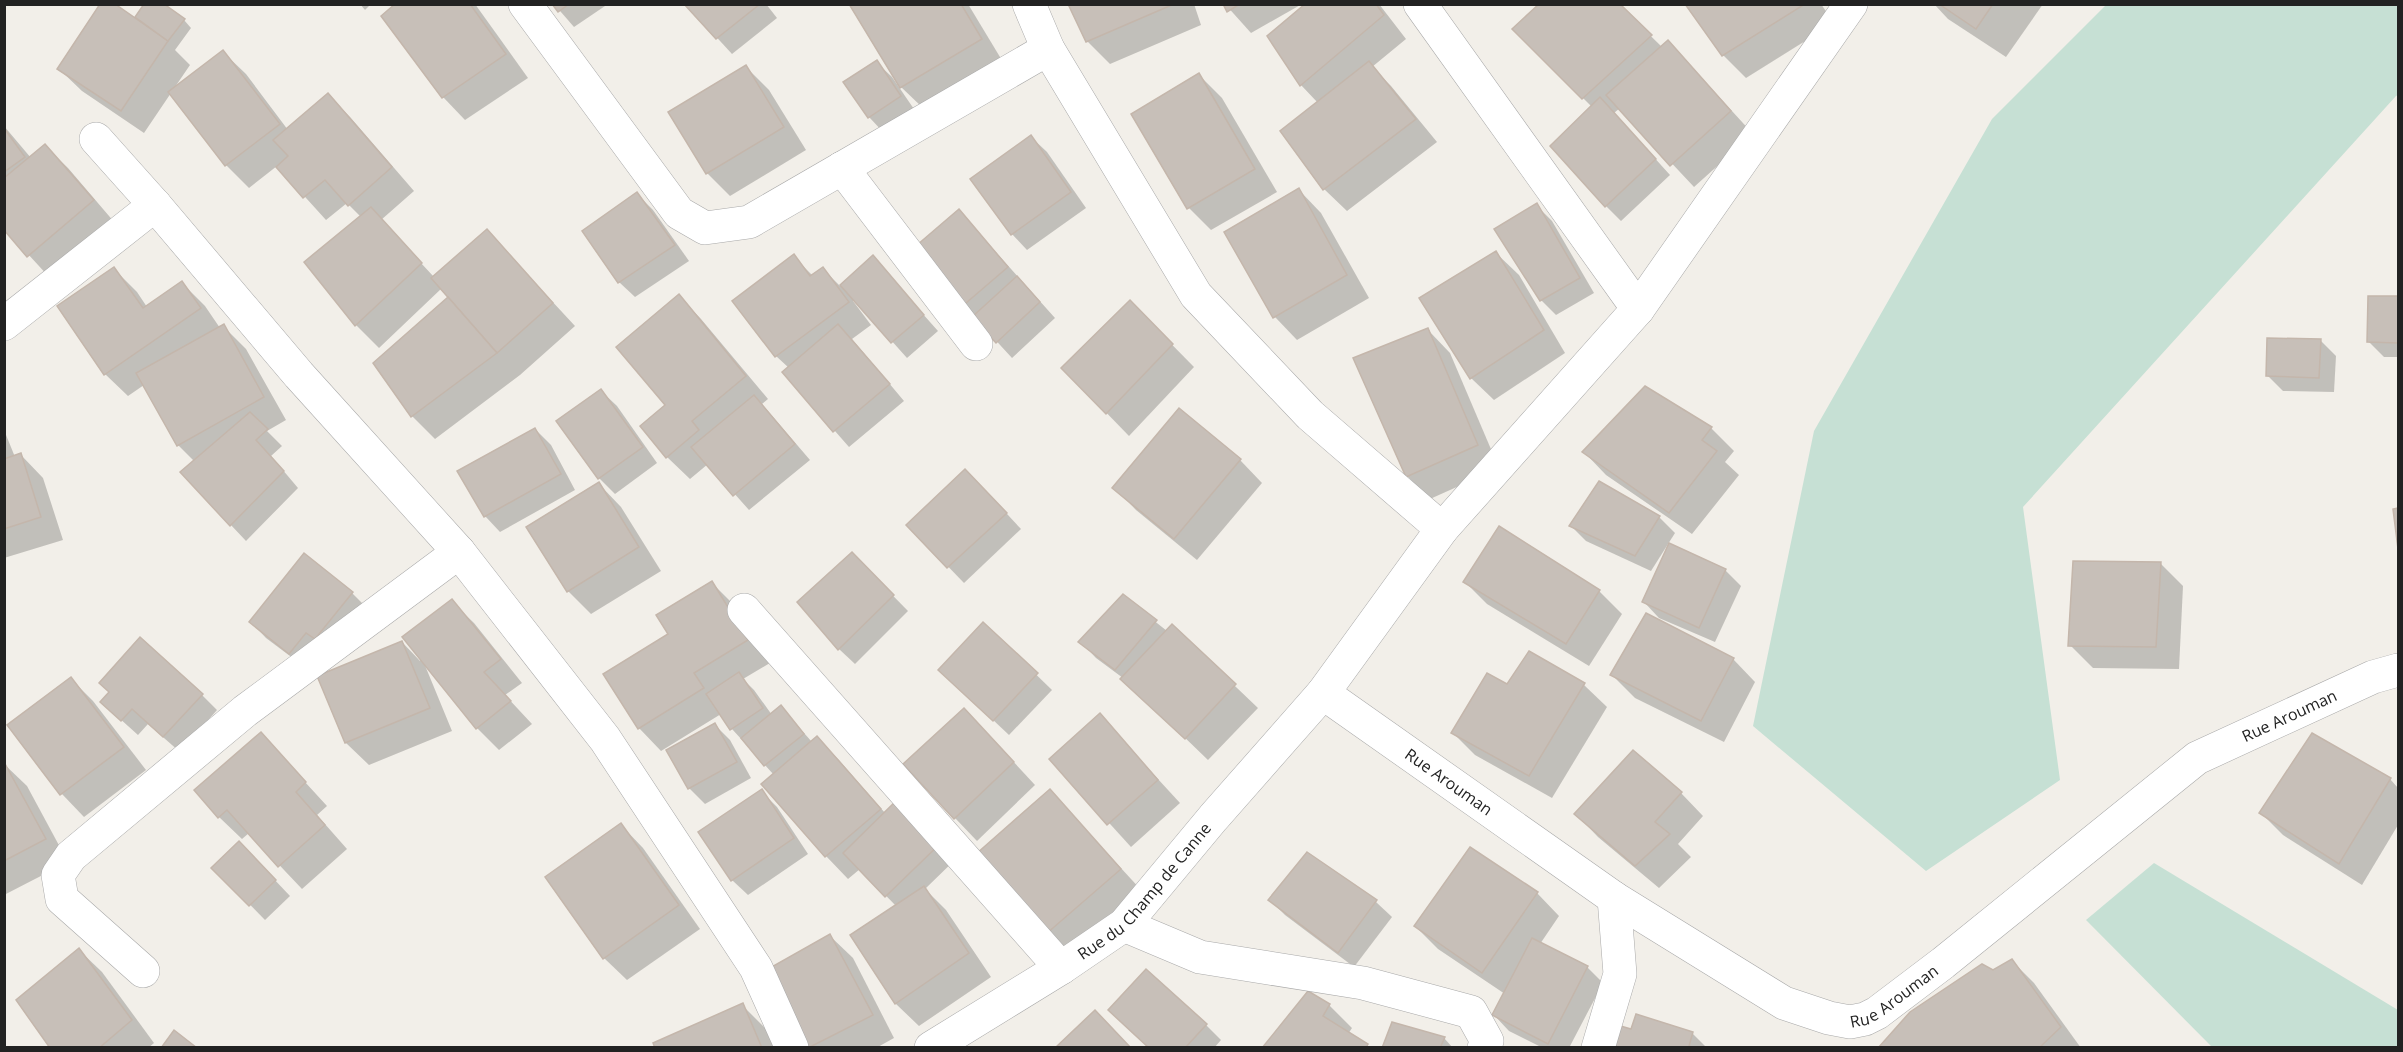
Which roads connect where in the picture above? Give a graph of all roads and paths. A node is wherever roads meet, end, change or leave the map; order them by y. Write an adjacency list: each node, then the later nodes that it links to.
1 (525, 4): 7 (street)
2 (1029, 4): 5 (street)
3 (1420, 4): 9 (street)
4 (1843, 8): 9 (street, Rue du Champ de Canne)
5 (1048, 49): 7 (street); 12 (street)
6 (96, 139): 8 (street)
7 (842, 168): 11 (street)
8 (155, 205): 10 (street); 13 (street)
9 (1638, 309): 12 (street, Rue du Champ de Canne)
10 (4, 324)
11 (976, 344)
12 (1442, 529): 16 (street, Rue du Champ de Canne)
13 (459, 552): 20 (street); 22 (street)
14 (744, 610): 19 (street)
15 (2398, 670): 21 (street, Rue Arouman)
16 (1323, 693): 17 (street, Rue Arouman); 18 (street, Rue du Champ de Canne)
17 (1614, 898): 21 (street, Rue Arouman); 25 (street)
18 (1124, 924): 19 (street, Rue du Champ de Canne); 24 (street)
19 (1061, 968): 23 (street, Rue du Champ de Canne)
20 (143, 971)
21 (1843, 1034)
22 (792, 1047)
23 (931, 1047)
24 (1484, 1047)
25 (1598, 1047)

